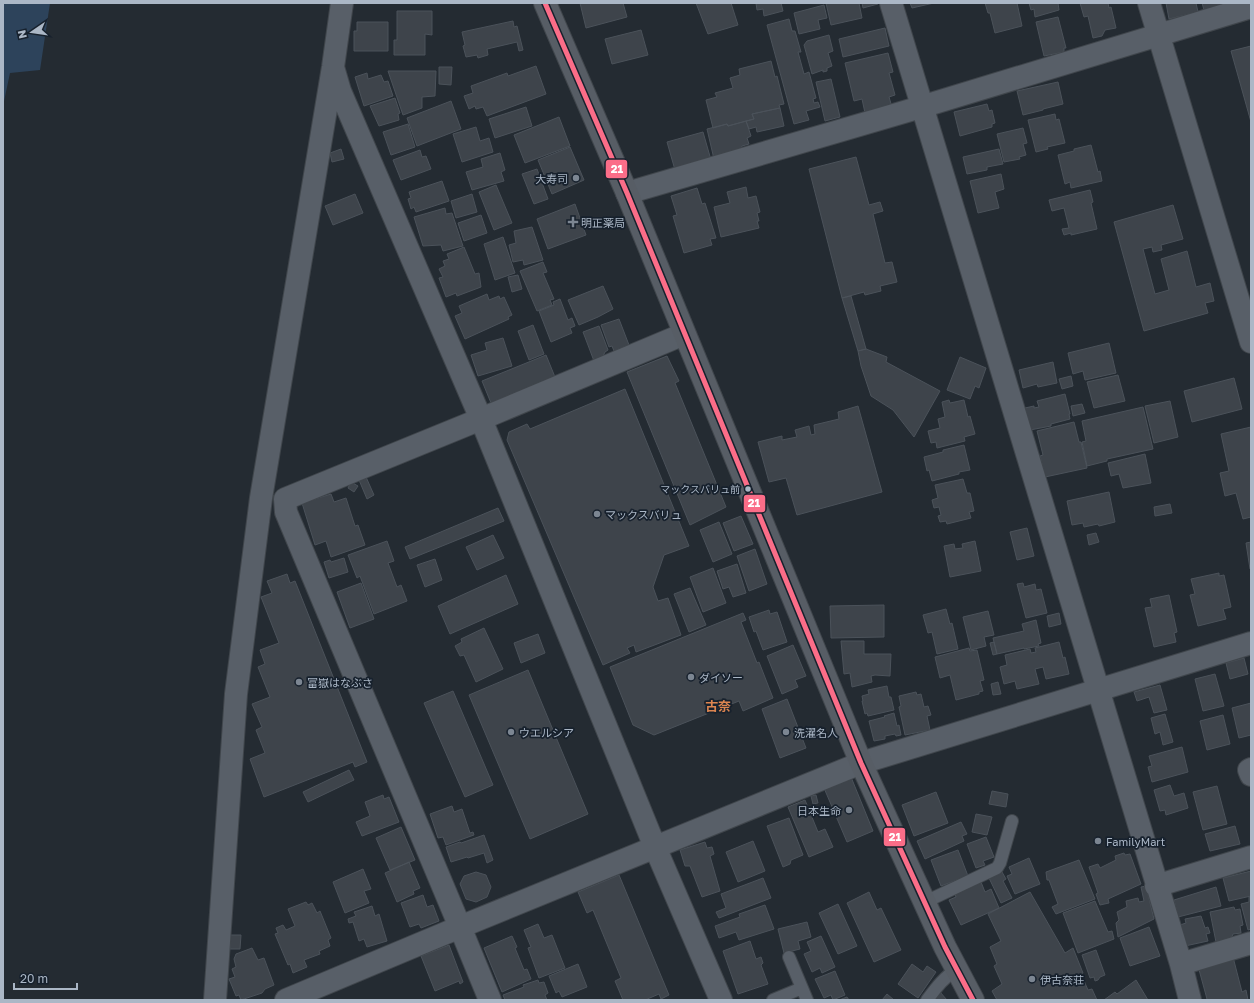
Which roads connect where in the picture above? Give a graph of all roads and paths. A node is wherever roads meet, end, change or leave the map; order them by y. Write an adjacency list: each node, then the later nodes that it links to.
1 (342, 3): 7 (street)
2 (545, 3): 9 (main road)
3 (890, 3): 8 (street)
4 (1149, 3): 6 (street)
5 (1251, 7): 6 (street)
6 (1159, 35): 8 (street); 11 (street)
7 (333, 67): 12 (street); 29 (street)
8 (921, 107): 9 (street); 14 (street)
9 (627, 193): 10 (main road)
10 (684, 334): 12 (street); 15 (main road)
11 (1251, 342)
12 (481, 419): 19 (street); 23 (street)
13 (1251, 643): 14 (street)
14 (1098, 690): 15 (street); 21 (street)
15 (861, 763): 19 (street); 22 (main road)
16 (1251, 769): 17 (street)
17 (1251, 775)
18 (1012, 822): 22 (lane)
19 (655, 847): 23 (street); 32 (street)
20 (1251, 857): 21 (street)
21 (1156, 886): 26 (street)
22 (925, 902): 27 (main road)
23 (460, 927): 30 (street); 31 (street)
24 (1251, 943): 26 (street)
25 (789, 957): 28 (lane)
26 (1181, 964): 37 (street)
27 (956, 969): 35 (lane); 36 (main road)
28 (802, 988): 33 (lane); 34 (lane)
29 (214, 1000)
30 (286, 1000)
31 (490, 1000)
32 (721, 1000)
33 (773, 1000)
34 (807, 1000)
35 (927, 1000)
36 (973, 1000)
37 (1190, 1000)

